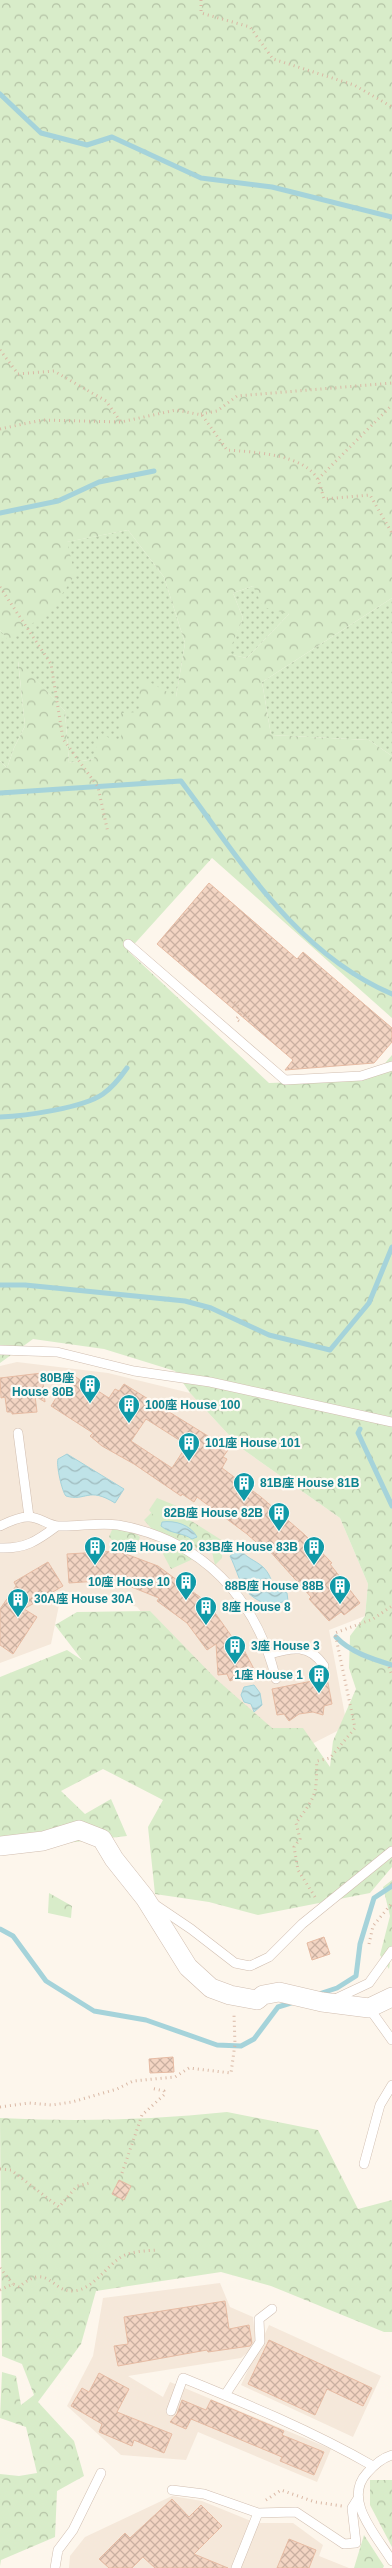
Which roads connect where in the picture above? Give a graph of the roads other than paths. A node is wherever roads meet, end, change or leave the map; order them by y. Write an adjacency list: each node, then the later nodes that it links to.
1 (128, 944): 2 (lane)
2 (392, 1066)
3 (0, 1350): 4 (lane)
4 (392, 1422)
5 (18, 1432): 6 (lane)
6 (29, 1517): 7 (lane); 8 (lane)
7 (0, 1526)
8 (57, 1526): 9 (lane); 10 (lane)
9 (0, 1548)
10 (270, 1654): 11 (lane); 12 (lane)
11 (324, 1666)
12 (276, 1679)
13 (0, 1846): 15 (street)
14 (392, 1851): 15 (lane)
15 (145, 1898): 18 (street)
16 (392, 1951): 18 (lane)
17 (392, 1997): 19 (street)
18 (325, 2003): 19 (street)
19 (369, 2008): 20 (lane)
20 (392, 2040)
21 (392, 2085): 22 (lane)
22 (364, 2164)
23 (272, 2309): 24 (lane)
24 (225, 2395): 25 (lane); 27 (lane)
25 (171, 2411)
26 (392, 2455): 27 (lane)
27 (373, 2466): 30 (lane)
28 (101, 2473): 33 (lane)
29 (172, 2490): 31 (lane)
30 (357, 2500): 31 (lane); 32 (lane)
31 (258, 2513): 34 (lane)
32 (392, 2561)
33 (56, 2568)
34 (236, 2568)

